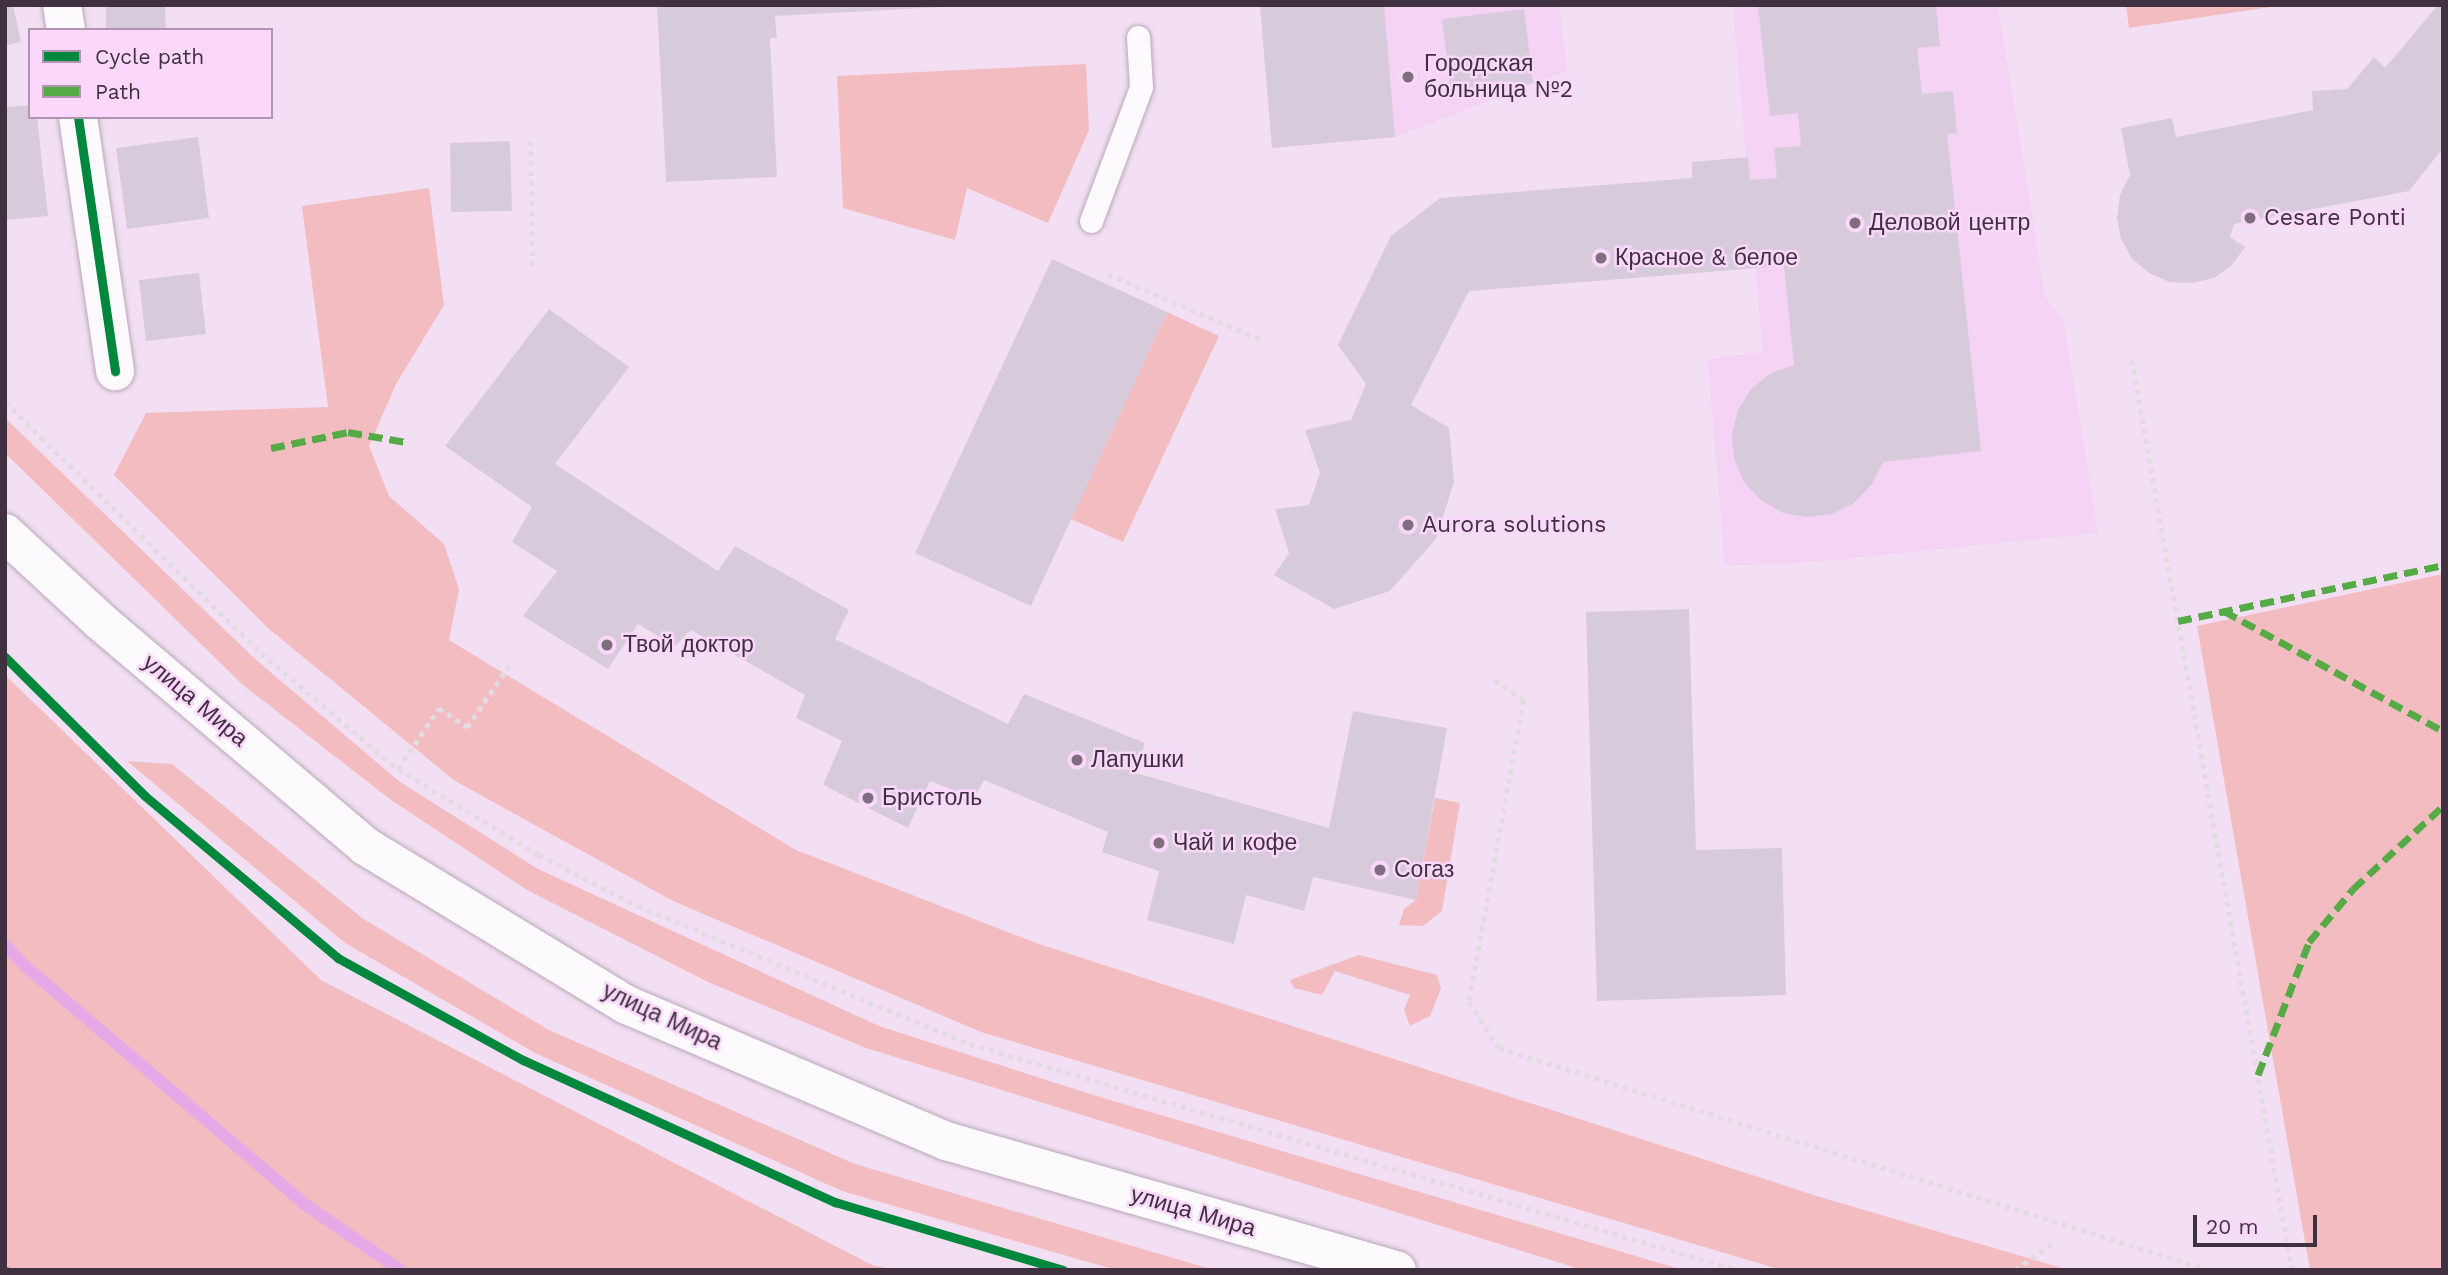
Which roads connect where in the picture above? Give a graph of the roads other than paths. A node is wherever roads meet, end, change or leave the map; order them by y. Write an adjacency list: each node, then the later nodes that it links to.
1 (62, 5): 2 (main road)
2 (66, 28)
3 (1138, 37): 5 (lane)
4 (78, 119): 6 (main road)
5 (1091, 220)
6 (115, 371)
7 (5, 533): 8 (main road, улица Мира)
8 (1397, 1270)

